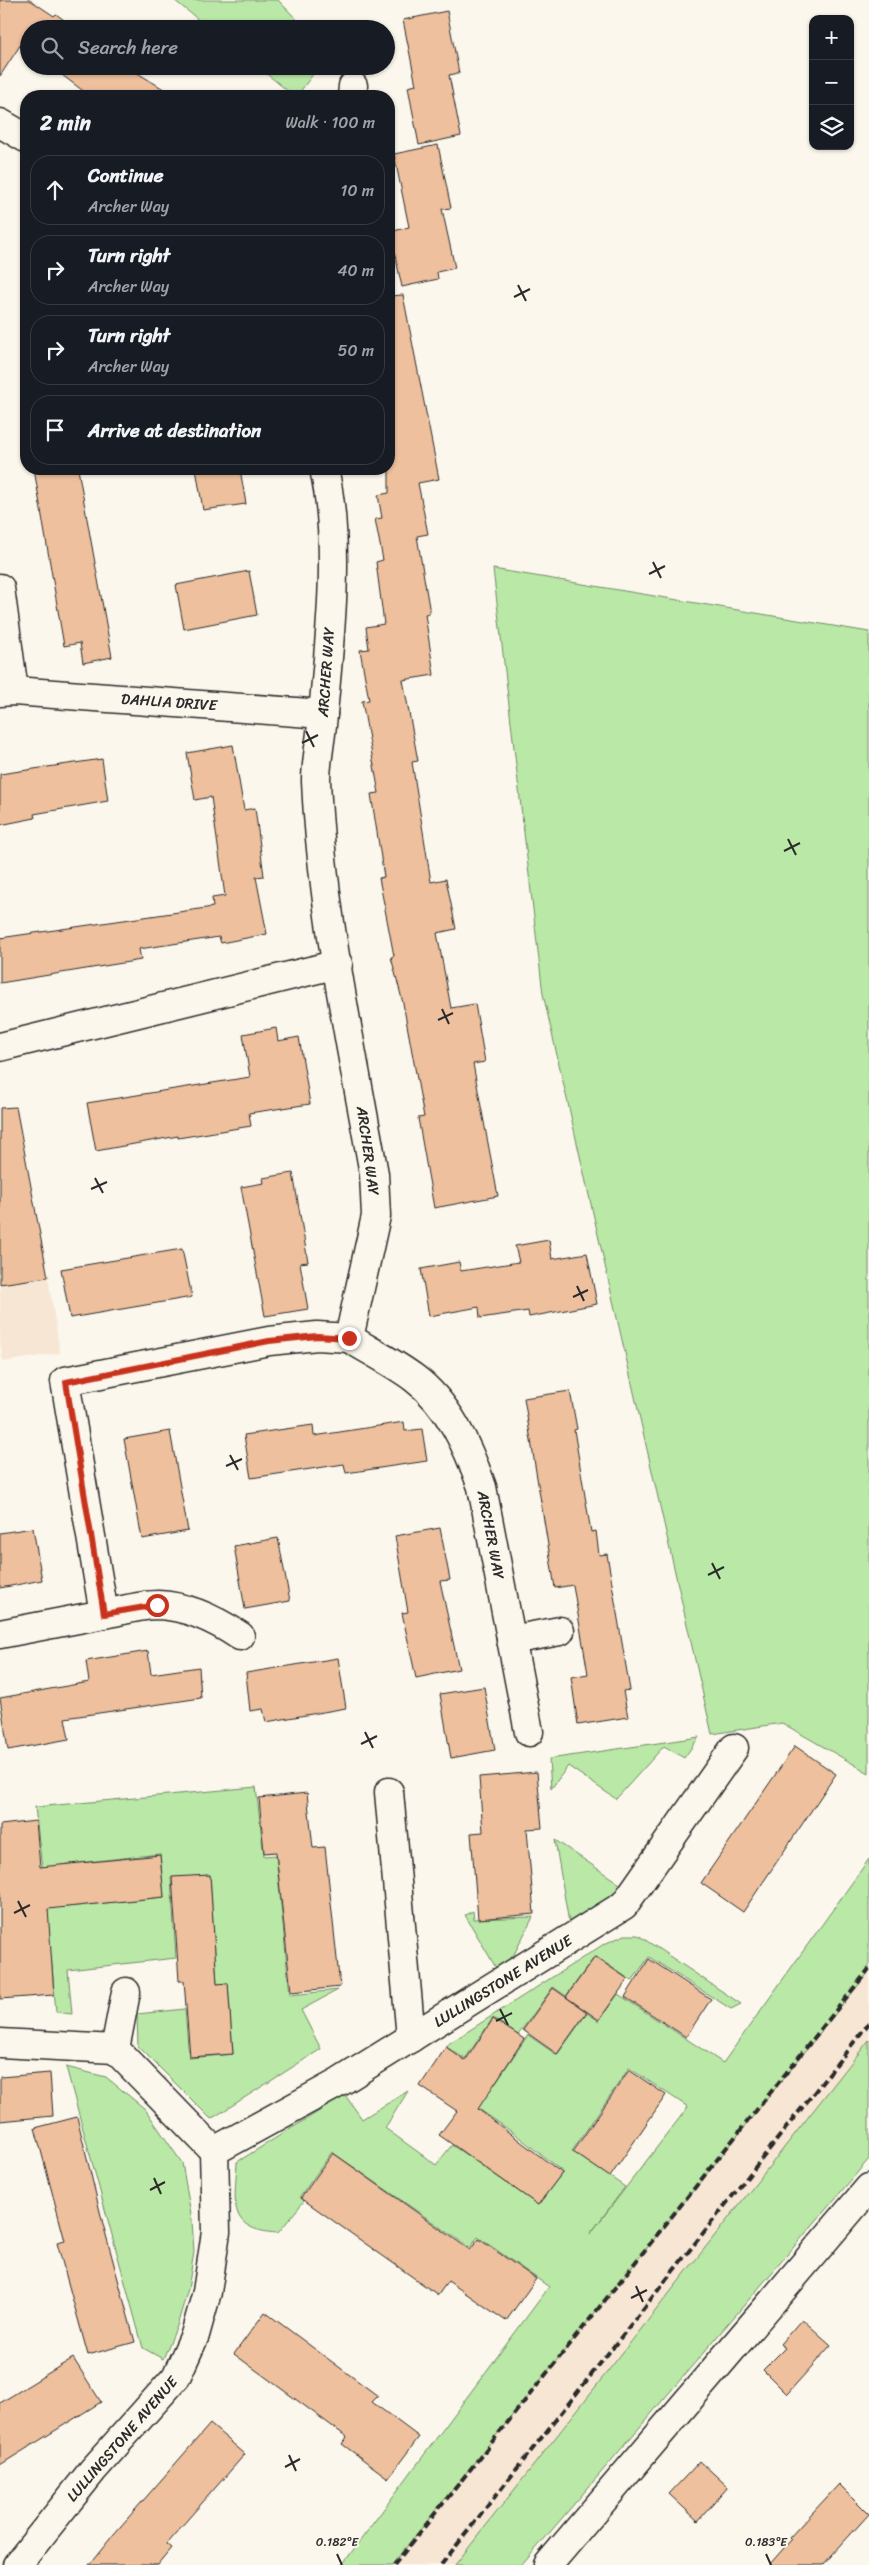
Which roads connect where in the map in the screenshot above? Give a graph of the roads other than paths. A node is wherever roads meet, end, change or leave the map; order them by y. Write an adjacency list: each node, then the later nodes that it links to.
1 (0, 123): 2 (street)
2 (20, 135)
3 (325, 475): 6 (street, ARCHER WAY)
4 (0, 588): 5 (street, DAHLIA DRIVE)
5 (7, 692): 6 (street, DAHLIA DRIVE)
6 (324, 714): 7 (street, ARCHER WAY)
7 (338, 964): 8 (street); 9 (street, ARCHER WAY)
8 (0, 1047)
9 (349, 1338): 10 (street, ARCHER WAY); 14 (street, ARCHER WAY)
10 (104, 1614): 12 (street); 13 (street)
11 (560, 1631): 14 (street)
12 (0, 1634)
13 (240, 1636)
14 (511, 1640): 15 (street, ARCHER WAY)
15 (529, 1732)
16 (734, 1748): 19 (street, LULLINGSTONE AVENUE)
17 (389, 1792): 19 (street)
18 (126, 1992): 21 (street)
19 (411, 2038): 22 (street, LULLINGSTONE AVENUE)
20 (0, 2043): 21 (street)
21 (115, 2049): 22 (street)
22 (214, 2151): 24 (street, LULLINGSTONE AVENUE)
23 (869, 2188): 25 (street)
24 (11, 2561)
25 (548, 2565)

